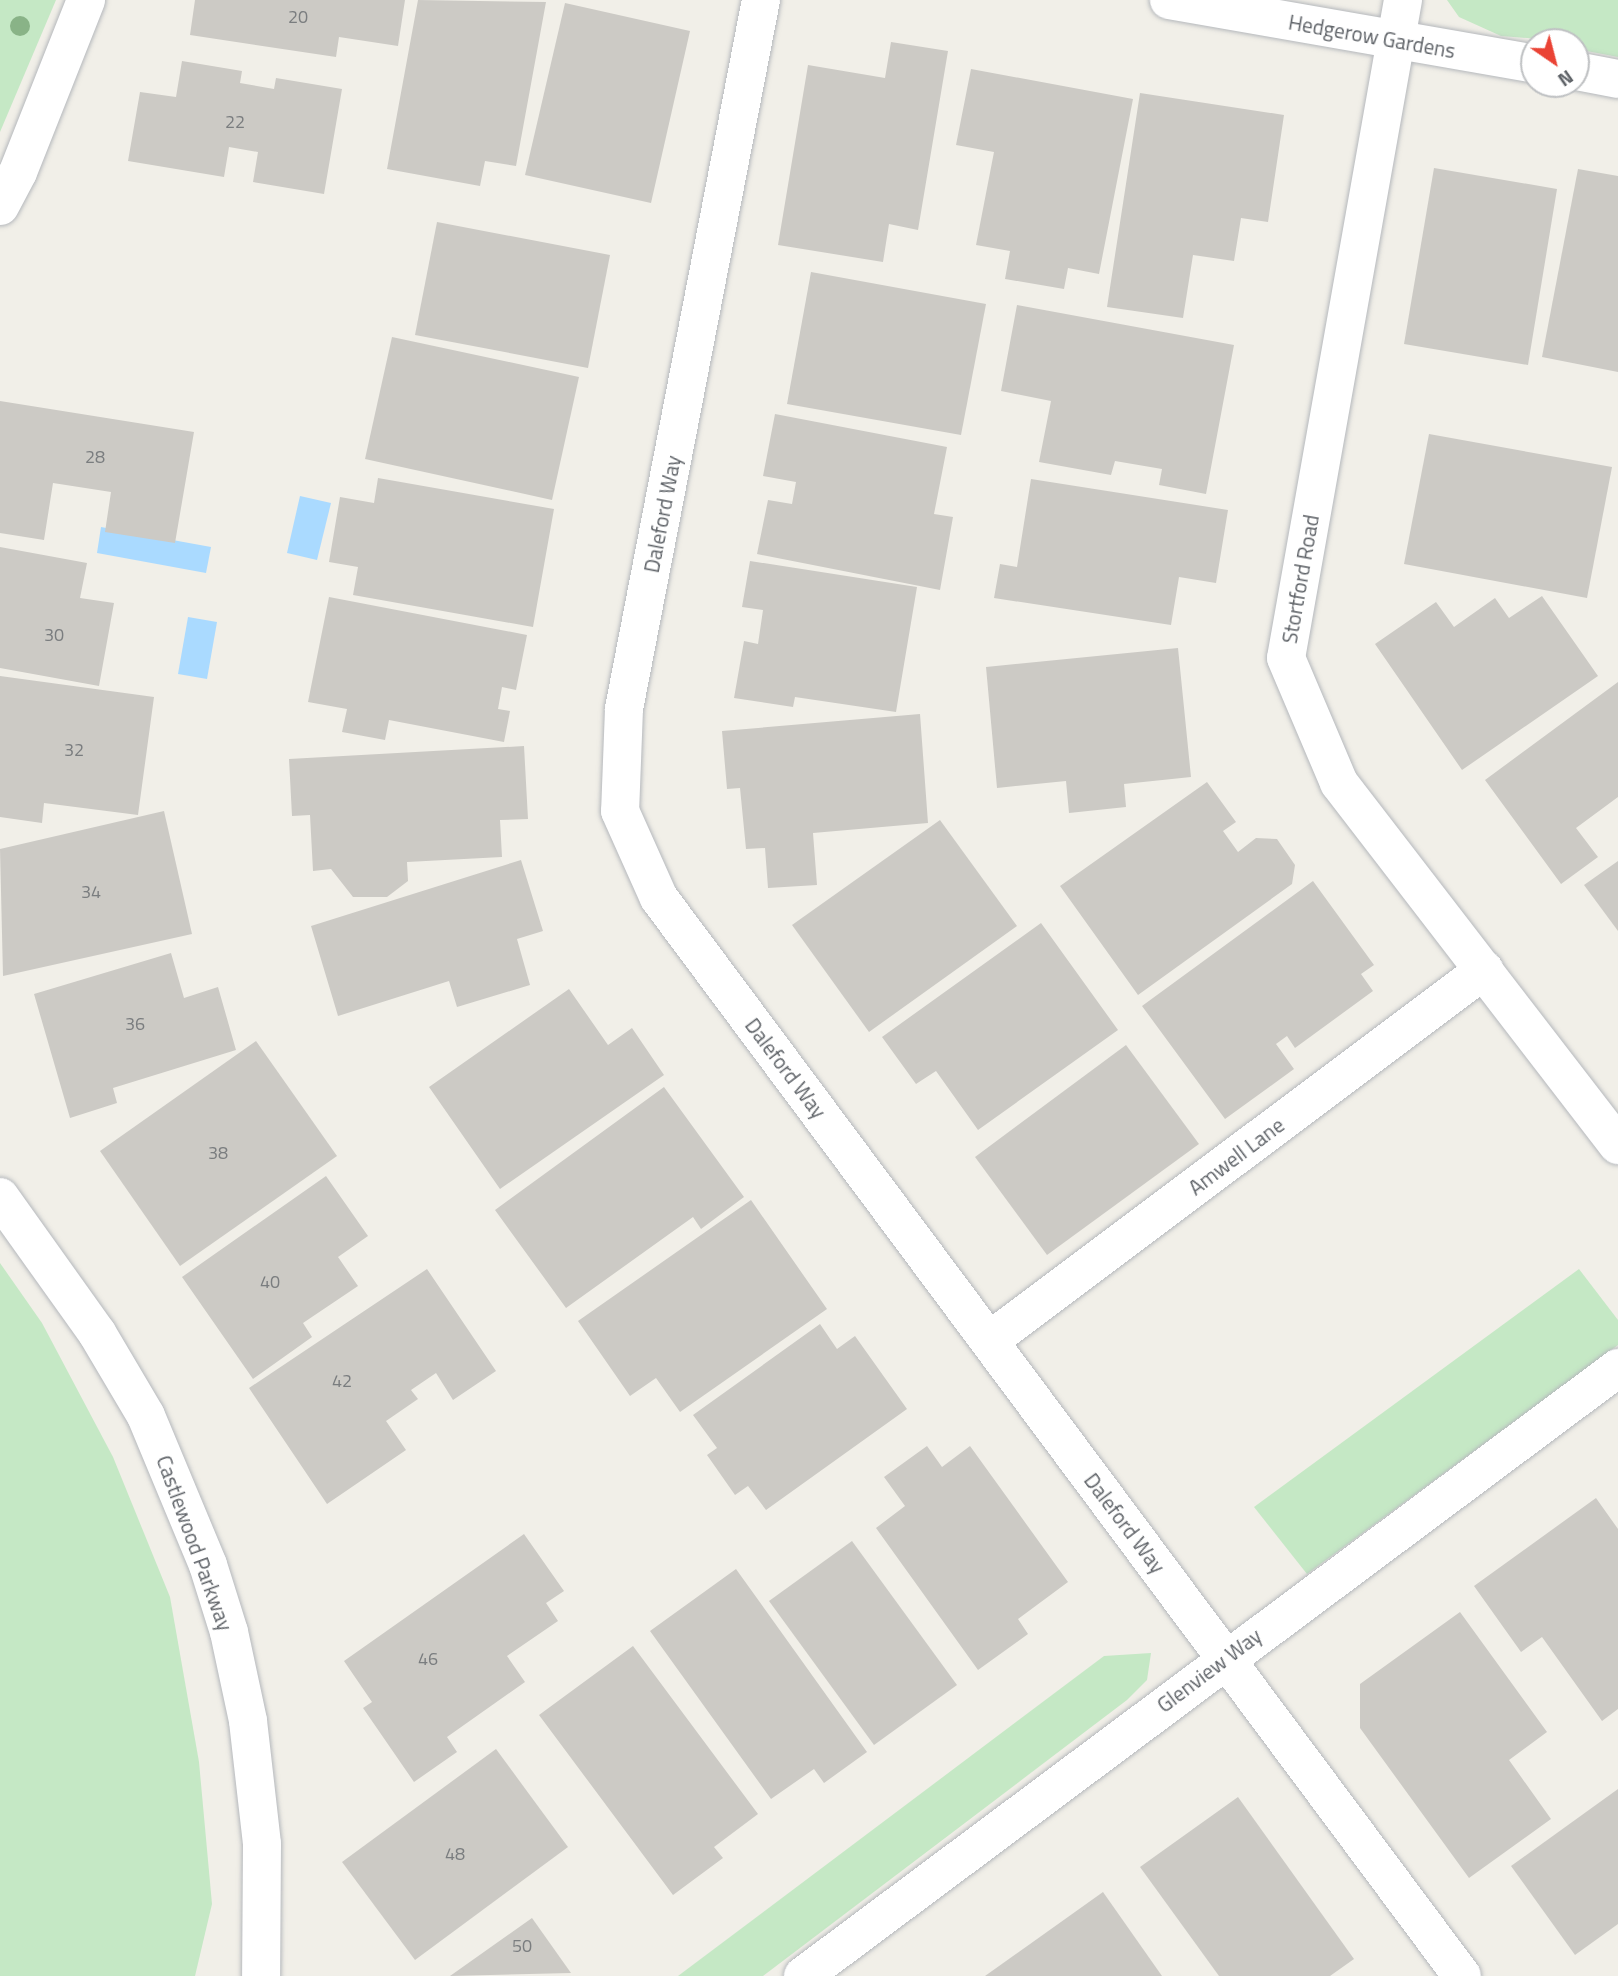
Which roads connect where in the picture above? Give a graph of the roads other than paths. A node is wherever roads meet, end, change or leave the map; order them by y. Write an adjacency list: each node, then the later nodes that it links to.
1 (86, 0): 9 (street)
2 (761, 0): 13 (street, Daleford Way)
3 (1169, 0): 5 (street, Hedgerow Gardens)
4 (1403, 0): 5 (street, Stortford Road)
5 (1396, 40): 6 (street, Hedgerow Gardens); 10 (street, Stortford Road)
6 (1520, 62)
7 (1590, 74): 8 (street)
8 (1618, 79)
9 (0, 206)
10 (1484, 970): 11 (street, Stortford Road); 13 (street, Amwell Lane)
11 (1618, 1145)
12 (0, 1197): 16 (street, Castlewood Parkway)
13 (989, 1341): 15 (street, Daleford Way)
14 (1618, 1368): 15 (street, Glenview Way)
15 (1225, 1657): 17 (street, Glenview Way); 18 (street, Daleford Way)
16 (261, 1976)
17 (803, 1976)
18 (1462, 1976)

